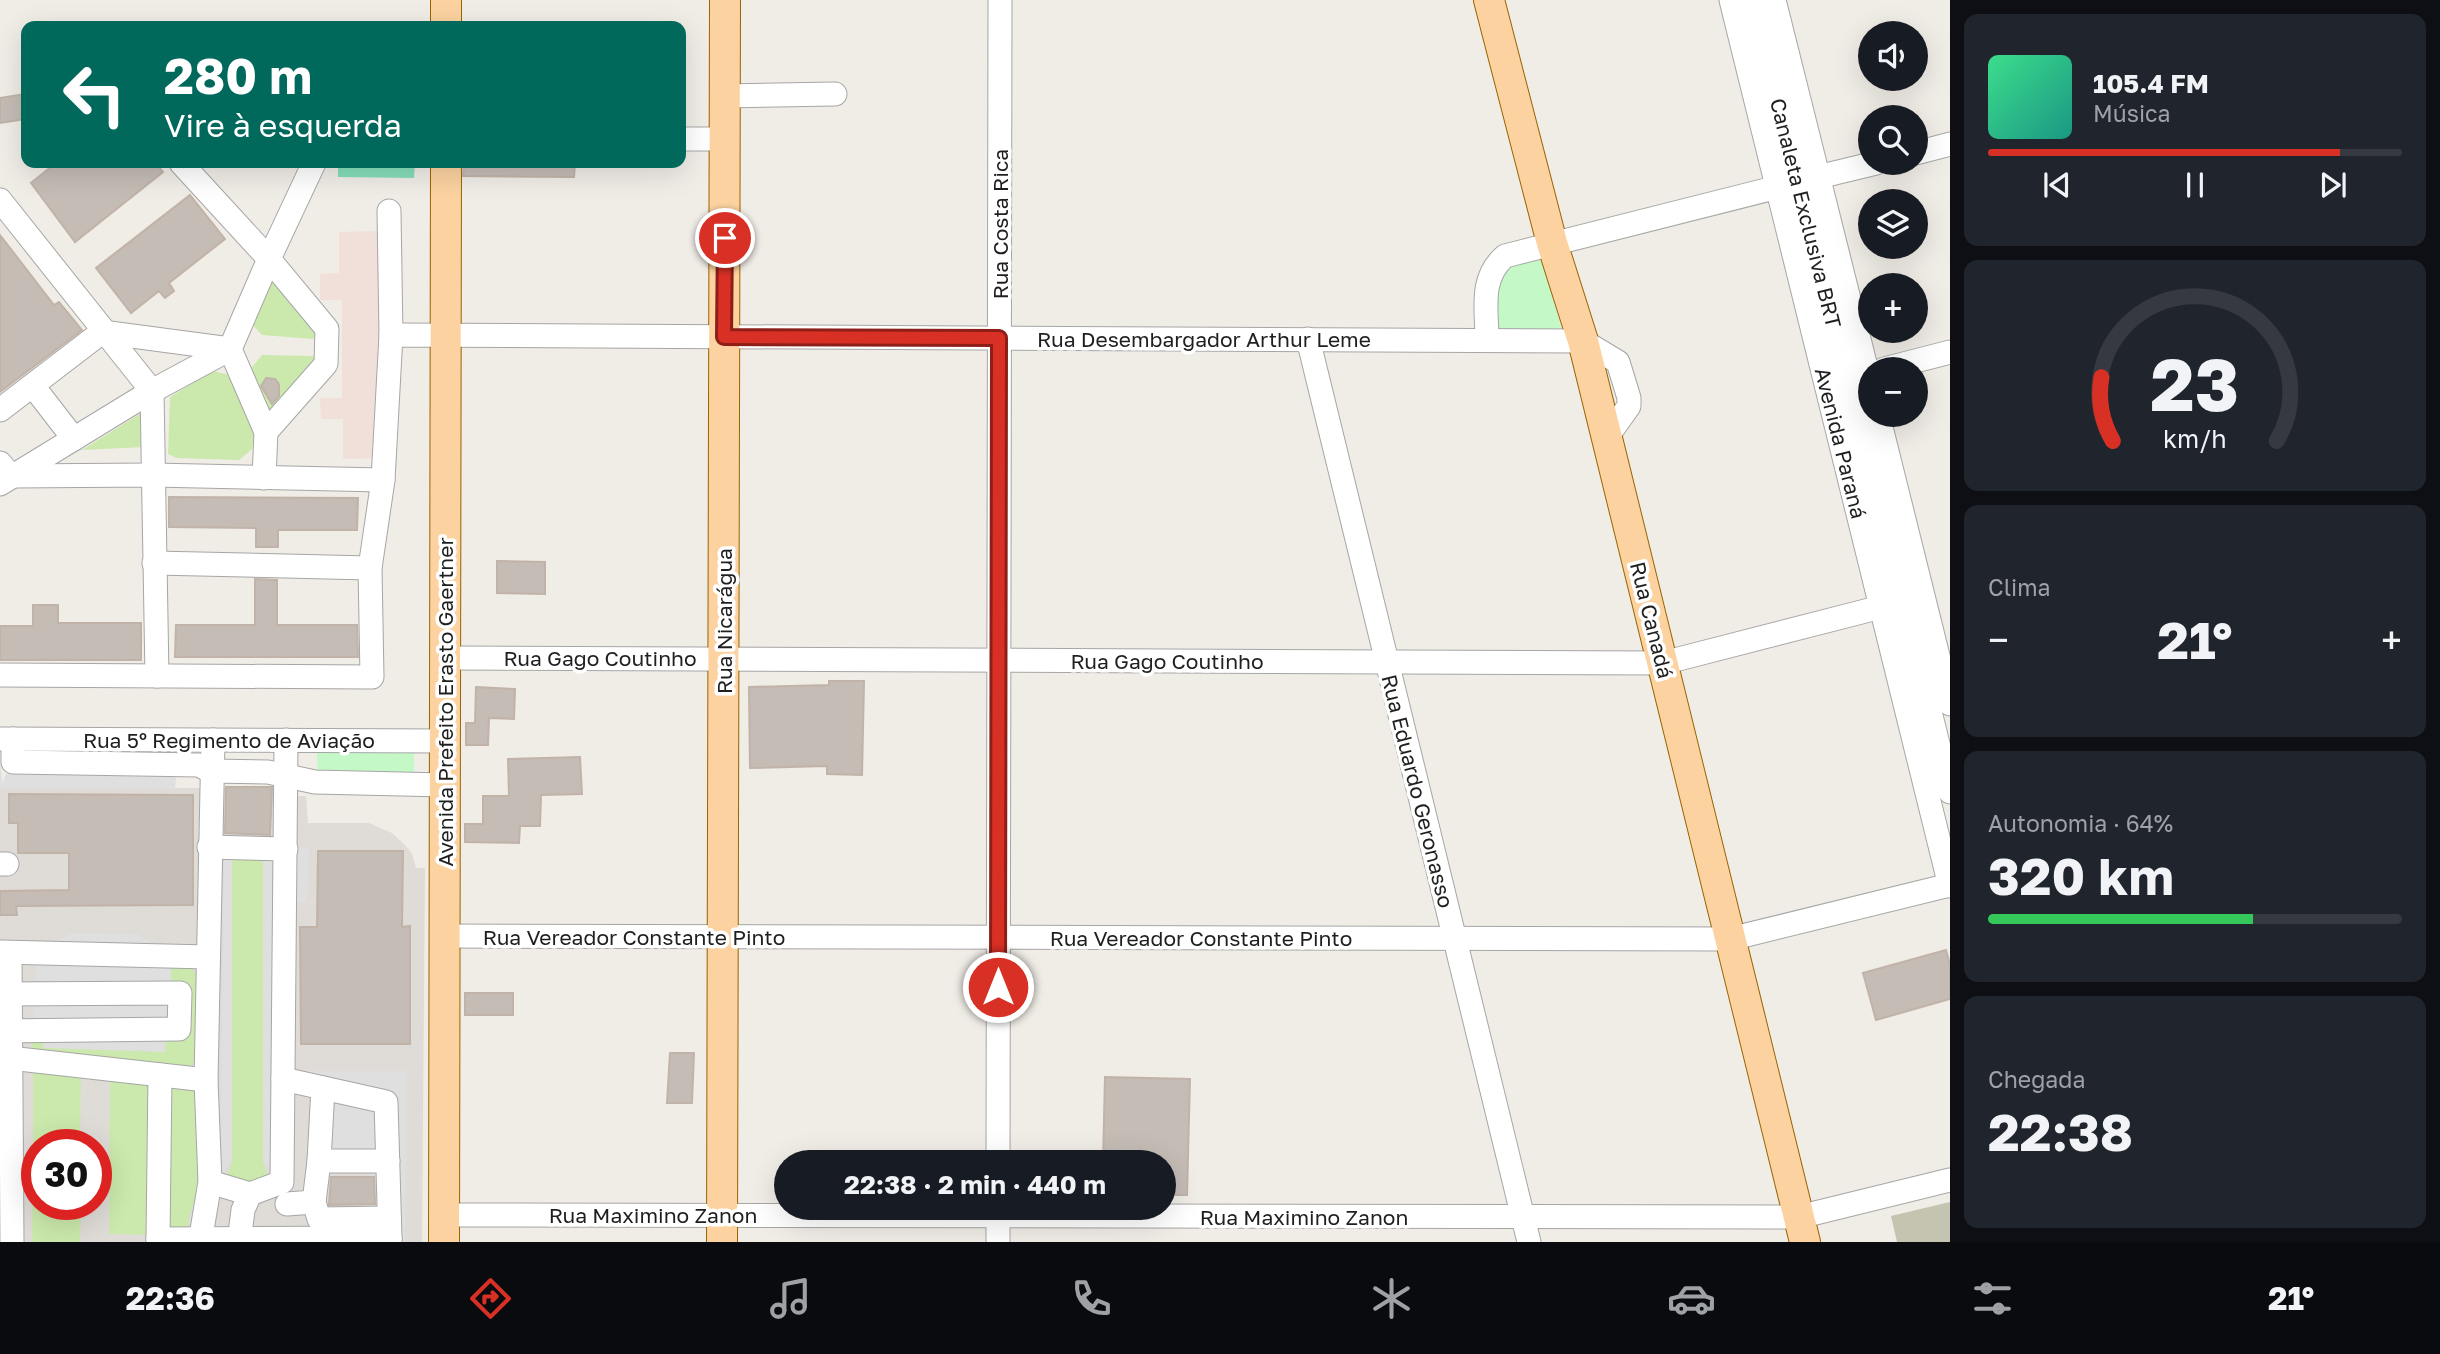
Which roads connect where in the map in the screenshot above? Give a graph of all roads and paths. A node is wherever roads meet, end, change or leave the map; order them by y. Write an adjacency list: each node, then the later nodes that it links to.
1 (446, 0): 8 (main road)
2 (725, 0): 10 (main road, Rua Nicarágua)
3 (1000, 0): 29 (street, Rua Costa Rica)
4 (1489, 0): 23 (main road, Rua Canadá)
5 (1731, 0): 20 (street, Avenida Paraná)
6 (1753, 0): 68 (street, Canaleta Exclusiva BRT)
7 (1774, 0): 19 (street, Avenida Paraná)
8 (446, 21)
9 (835, 94): 10 (street)
10 (725, 96): 12 (main road, Rua Nicarágua)
11 (686, 139): 12 (street)
12 (725, 139): 28 (main road, Rua Nicarágua)
13 (1950, 145): 14 (street)
14 (1928, 150)
15 (1858, 167): 19 (street)
16 (186, 168): 24 (street)
17 (312, 168): 24 (street)
18 (446, 168): 27 (main road, Avenida Prefeito Erasto Gaertner)
19 (1818, 177): 35 (street, Avenida Paraná)
20 (1778, 187): 23 (street); 49 (street, Avenida Paraná)
21 (0, 200): 25 (street)
22 (389, 211): 26 (street)
23 (1552, 243): 31 (street); 32 (main road, Rua Canadá)
24 (269, 259): 33 (street); 41 (street)
25 (102, 332): 33 (street); 37 (street); 38 (street)
26 (391, 335): 27 (street, Rua Desembargador Arthur Leme); 46 (street)
27 (446, 336): 28 (street, Rua Desembargador Arthur Leme); 50 (main road, Avenida Prefeito Erasto Gaertner)
28 (724, 337): 29 (street, Rua Desembargador Arthur Leme); 51 (main road, Rua Nicarágua)
29 (999, 338): 30 (street, Rua Desembargador Arthur Leme); 52 (street, Rua Costa Rica)
30 (1308, 339): 31 (street, Rua Desembargador Arthur Leme); 54 (street, Rua Eduardo Geronasso)
31 (1487, 340): 32 (street, Rua Desembargador Arthur Leme)
32 (1583, 341): 55 (main road, Rua Canadá)
33 (230, 349): 38 (street); 41 (street)
34 (1950, 352): 36 (street)
35 (1868, 357)
36 (1928, 359)
37 (33, 386): 39 (street); 42 (street)
38 (152, 391): 42 (street); 44 (street)
39 (0, 410)
40 (1881, 427): 53 (street, Avenida Paraná)
41 (266, 432): 45 (street)
42 (74, 439): 43 (street)
43 (4, 474): 44 (street)
44 (153, 475): 45 (street); 47 (street)
45 (264, 478): 46 (street)
46 (383, 481): 48 (street)
47 (155, 563): 48 (street); 57 (street)
48 (370, 568): 57 (street)
49 (1881, 607): 55 (street, Rua Gago Coutinho); 71 (street, Avenida Paraná)
50 (445, 658): 51 (street, Rua Gago Coutinho); 63 (main road, Avenida Prefeito Erasto Gaertner)
51 (724, 659): 52 (street, Rua Gago Coutinho); 73 (main road, Rua Nicarágua)
52 (999, 660): 54 (street, Rua Gago Coutinho); 74 (street, Rua Costa Rica)
53 (1945, 660): 58 (street, Avenida Paraná)
54 (1387, 662): 55 (street, Rua Gago Coutinho); 75 (street, Rua Eduardo Geronasso)
55 (1663, 663): 76 (main road, Rua Canadá)
56 (0, 675): 57 (street)
57 (157, 676)
58 (1950, 704)
59 (7, 739): 60 (street, Rua 5º Regimento de Aviação); 64 (street, Rua 5º Regimento de Aviação)
60 (83, 739): 61 (street, Rua 5º Regimento de Aviação); 64 (street)
61 (213, 740): 62 (street, Rua 5º Regimento de Aviação); 65 (street)
62 (286, 740): 63 (street, Rua 5º Regimento de Aviação); 66 (street)
63 (445, 741): 67 (main road, Avenida Prefeito Erasto Gaertner)
64 (82, 763): 65 (street, Rua 5º Regimento de Aviação)
65 (210, 771): 66 (street, Rua 5º Regimento de Aviação); 69 (street)
66 (286, 776): 67 (street, Rua 5º Regimento de Aviação); 70 (street)
67 (445, 785): 72 (main road, Avenida Prefeito Erasto Gaertner)
68 (1950, 792)
69 (209, 847): 70 (street); 78 (street)
70 (286, 849): 83 (street)
71 (1950, 885): 76 (street, Rua Vereador Constante Pinto)
72 (445, 936): 73 (street, Rua Vereador Constante Pinto); 98 (main road, Avenida Prefeito Erasto Gaertner)
73 (723, 937): 74 (street, Rua Vereador Constante Pinto); 99 (main road, Rua Nicarágua)
74 (998, 937): 75 (street, Rua Vereador Constante Pinto); 86 (street, Rua Costa Rica)
75 (1455, 939): 76 (street, Rua Vereador Constante Pinto); 95 (street, Rua Eduardo Geronasso)
76 (1730, 939): 100 (main road, Rua Canadá)
77 (5, 953): 78 (street); 79 (street)
78 (208, 957): 84 (street)
79 (5, 995): 80 (street); 80 (street)
80 (6, 1031): 81 (street)
81 (6, 1057): 82 (street); 102 (street)
82 (160, 1074): 84 (street); 105 (street)
83 (283, 1079): 85 (street); 91 (street)
84 (206, 1080): 90 (street)
85 (323, 1088): 87 (street); 88 (street)
86 (998, 1150)
87 (319, 1161): 88 (street); 93 (street)
88 (388, 1161): 101 (street)
89 (1950, 1180): 100 (street, Rua Maximino Zanon)
90 (210, 1182): 92 (street); 103 (street)
91 (285, 1193): 92 (street); 93 (street); 104 (street)
92 (250, 1194): 106 (street)
93 (314, 1202): 101 (street)
94 (1176, 1214): 95 (street, Rua Maximino Zanon)
95 (1523, 1217): 100 (street, Rua Maximino Zanon); 108 (street, Rua Eduardo Geronasso)
96 (868, 1220): 99 (street, Rua Maximino Zanon)
97 (998, 1220): 107 (street)
98 (444, 1228): 99 (street, Rua Maximino Zanon)
99 (722, 1229)
100 (1802, 1230)
101 (390, 1233): 104 (street)
102 (8, 1240)
103 (200, 1240): 105 (street); 106 (street)
104 (297, 1240): 106 (street)
105 (158, 1241)
106 (239, 1242)
107 (998, 1242)
108 (1529, 1242)

